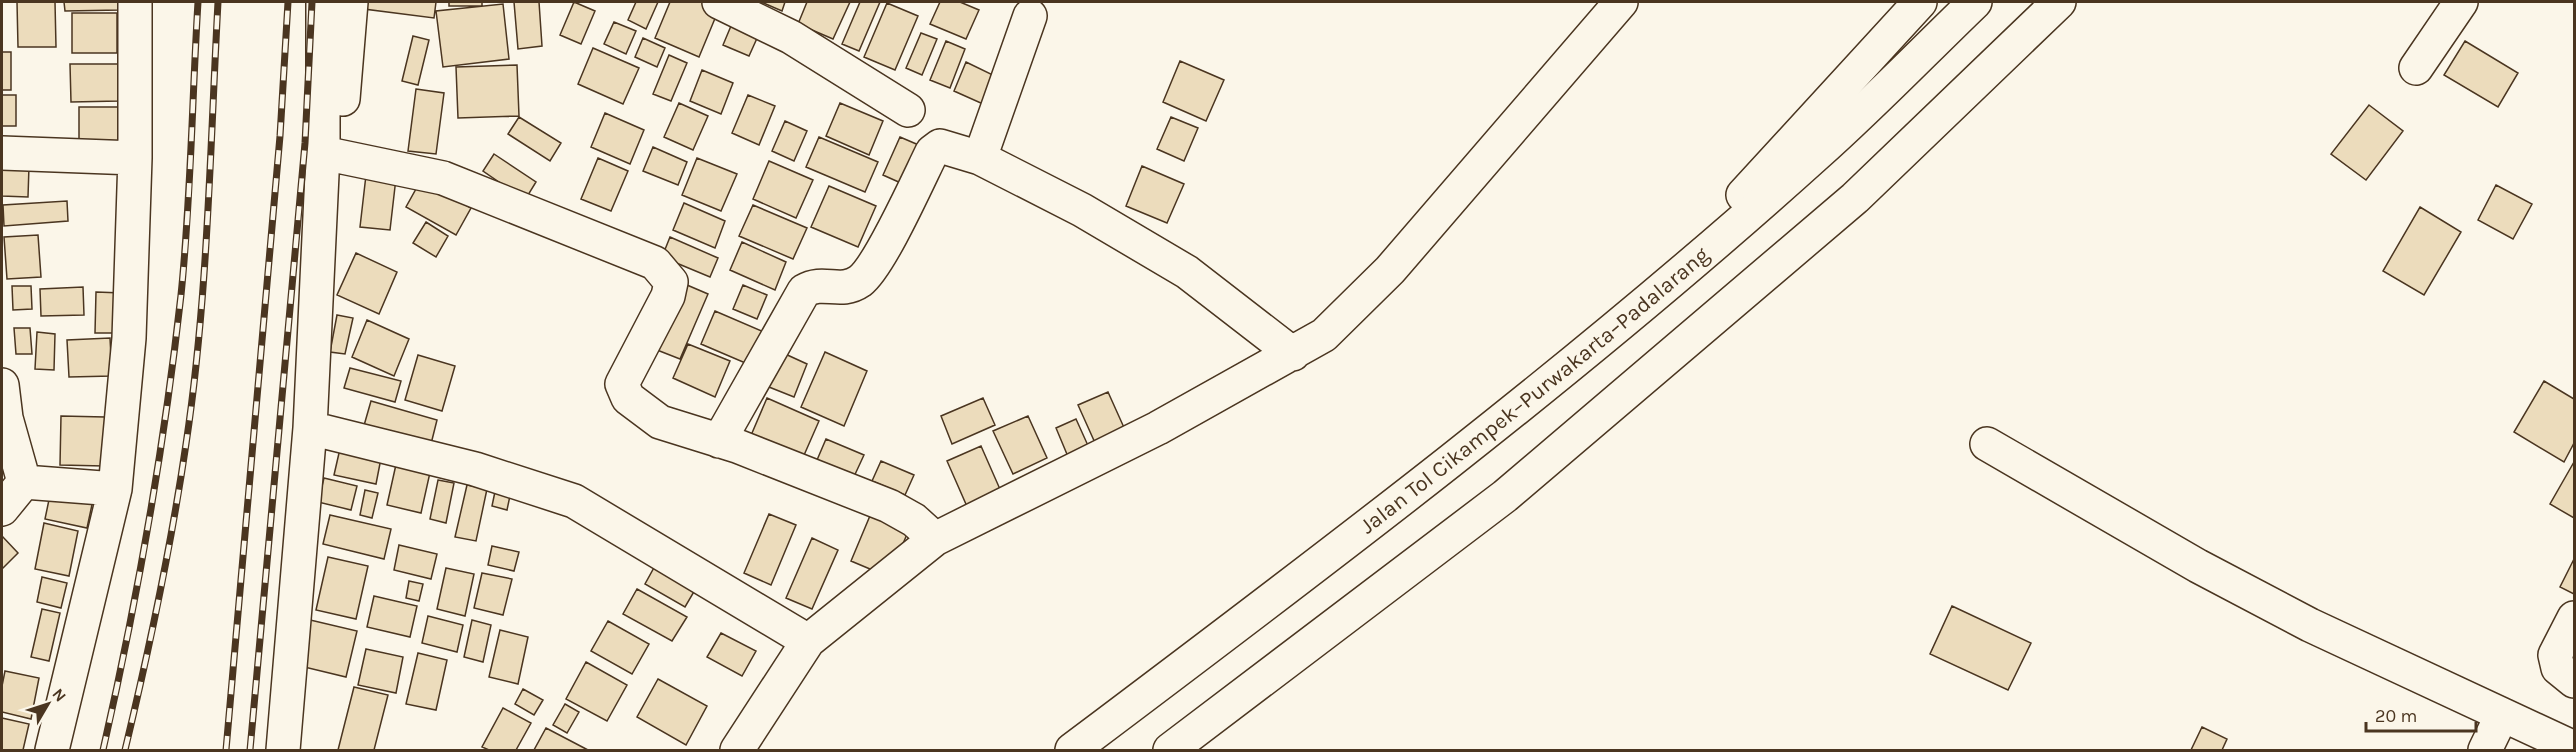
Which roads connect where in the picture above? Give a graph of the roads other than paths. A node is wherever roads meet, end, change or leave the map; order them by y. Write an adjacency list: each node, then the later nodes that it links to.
1 (135, 2): 15 (main road)
2 (323, 2): 14 (main road)
3 (351, 2): 14 (main road)
4 (719, 2): 12 (main road)
5 (1621, 2): 18 (main road)
6 (1920, 2): 17 (main road)
7 (1975, 2): 17 (main road, Jalan Tol Cikampek–Purwakarta–Padalarang)
8 (2060, 2): 37 (main road)
9 (2461, 2): 11 (main road)
10 (1030, 16): 16 (main road)
11 (2416, 68)
12 (908, 110)
13 (2, 153): 15 (main road)
14 (331, 156): 21 (main road); 22 (main road)
15 (135, 158): 25 (main road)
16 (980, 158): 18 (main road); 22 (main road)
17 (1647, 300): 36 (main road, Jalan Tol Cikampek–Purwakarta–Padalarang)
18 (1293, 354): 27 (main road)
19 (2, 385): 20 (main road)
20 (4, 419): 24 (main road)
21 (310, 428): 29 (main road); 34 (main road)
22 (719, 441): 27 (main road)
23 (1987, 444): 31 (main road)
24 (24, 482): 25 (main road); 26 (main road)
25 (115, 489): 33 (main road)
26 (2, 509)
27 (935, 539): 29 (main road)
28 (2574, 618): 30 (main road)
29 (808, 641): 35 (main road)
30 (2574, 681)
31 (2502, 715): 32 (main road); 38 (main road)
32 (2574, 746)
33 (52, 750)
34 (283, 750)
35 (737, 750)
36 (1072, 750)
37 (1170, 750)
38 (2485, 750)

